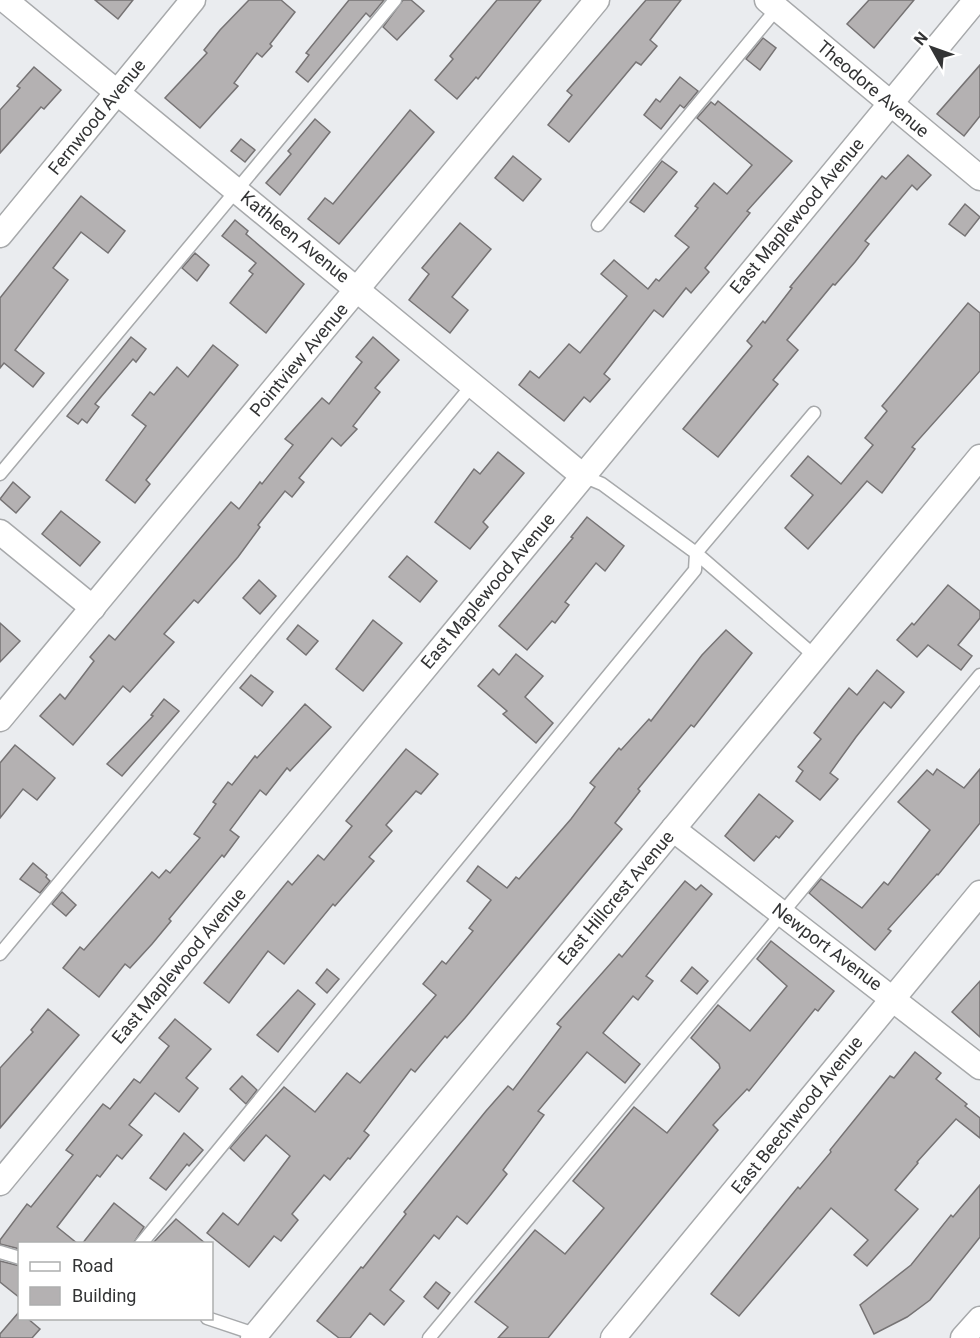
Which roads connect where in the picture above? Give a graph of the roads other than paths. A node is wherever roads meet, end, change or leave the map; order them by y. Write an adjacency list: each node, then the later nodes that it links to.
1 (5, 0): 7 (street, Kathleen Avenue)
2 (193, 0): 7 (street, Fernwood Avenue)
3 (395, 0): 10 (lane)
4 (597, 0): 13 (street, Pointview Avenue)
5 (976, 0): 8 (street, East Maplewood Avenue)
6 (776, 3): 8 (street, Theodore Avenue); 11 (lane)
7 (117, 92): 10 (street, Kathleen Avenue); 12 (street, Fernwood Avenue)
8 (890, 104): 9 (street, Theodore Avenue); 18 (street, East Maplewood Avenue)
9 (980, 178)
10 (238, 191): 13 (street, Kathleen Avenue); 17 (lane)
11 (598, 225)
12 (0, 235)
13 (359, 289): 14 (street, Kathleen Avenue); 21 (street, Pointview Avenue)
14 (473, 384): 18 (street, Kathleen Avenue); 28 (lane)
15 (814, 413): 20 (lane)
16 (980, 458): 22 (street, East Hillcrest Avenue)
17 (0, 474)
18 (583, 476): 20 (lane); 31 (street, East Maplewood Avenue)
19 (0, 531): 21 (street)
20 (696, 554): 22 (lane); 32 (lane)
21 (93, 608): 24 (street, Pointview Avenue)
22 (816, 657): 25 (street, East Hillcrest Avenue)
23 (980, 675): 27 (lane)
24 (0, 719)
25 (673, 829): 27 (street, Newport Avenue); 37 (street, East Hillcrest Avenue)
26 (980, 893): 29 (street, East Beechwood Avenue)
27 (782, 914): 29 (street, Newport Avenue); 38 (lane)
28 (0, 954)
29 (893, 998): 30 (street, Newport Avenue); 39 (street, East Beechwood Avenue)
30 (980, 1067)
31 (0, 1183)
32 (143, 1242)
33 (0, 1252): 34 (lane)
34 (18, 1257)
35 (980, 1319): 40 (street)
36 (212, 1320): 37 (lane)
37 (259, 1337)
38 (429, 1338)
39 (613, 1338)
40 (963, 1338)

